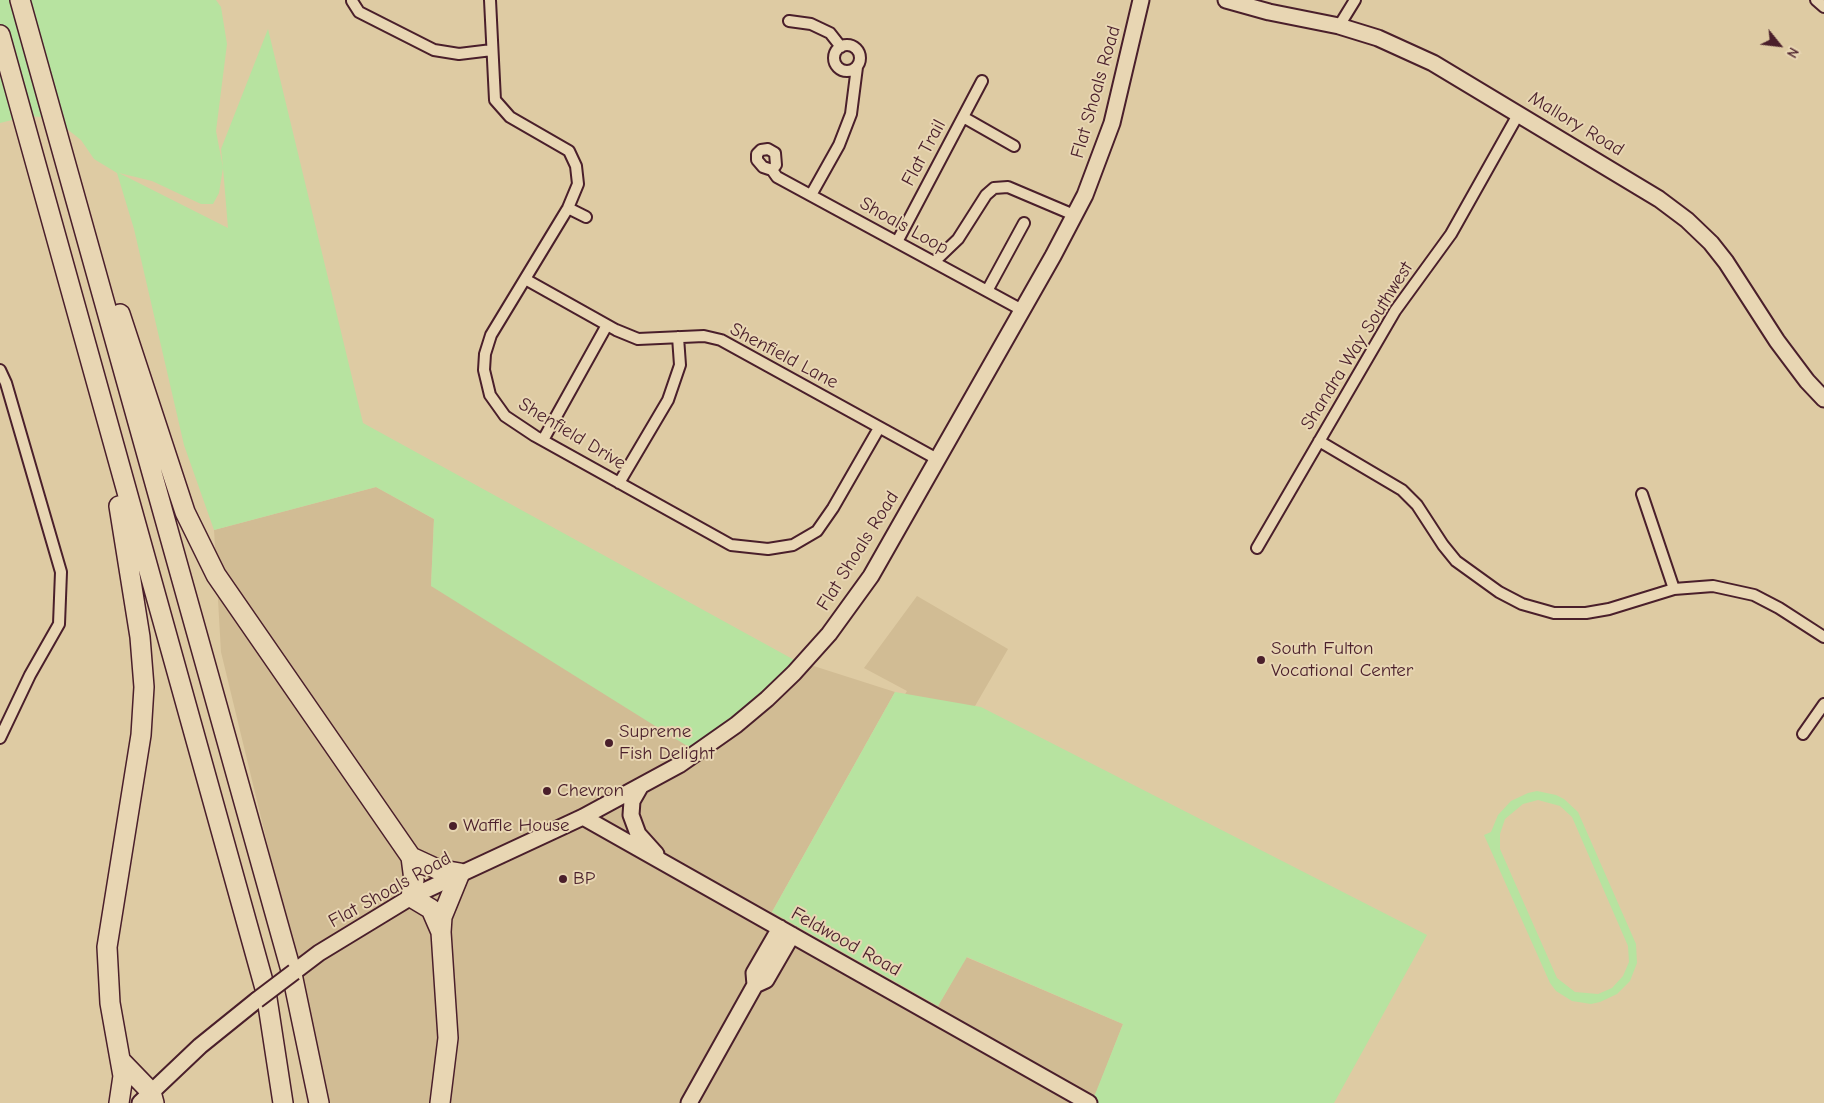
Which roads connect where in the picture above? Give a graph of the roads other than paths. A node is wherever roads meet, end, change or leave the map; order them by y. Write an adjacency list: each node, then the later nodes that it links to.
1 (20, 0): 18 (highway)
2 (490, 0): 13 (street, Shenfield Drive)
3 (1141, 0): 23 (street, Flat Shoals Road)
4 (1226, 0): 10 (street, Mallory Road)
5 (1355, 0): 10 (street)
6 (1816, 0): 8 (street)
7 (352, 1): 13 (street)
8 (1824, 8)
9 (789, 21): 12 (street)
10 (1339, 26): 16 (street, Mallory Road)
11 (0, 35): 35 (highway)
12 (842, 47): 14 (street); 14 (street)
13 (492, 50): 22 (street, Shenfield Drive)
14 (857, 67): 21 (street)
15 (982, 81): 17 (street, Flat Trail)
16 (1519, 113): 34 (street, Mallory Road); 38 (street, Shandra Way Southwest)
17 (963, 117): 19 (street); 26 (street, Flat Trail)
18 (61, 143): 50 (highway); 60 (highway)
19 (1014, 146)
20 (772, 170): 21 (street, Shoals Loop)
21 (811, 195): 26 (street, Shoals Loop)
22 (568, 208): 24 (street); 28 (street, Shenfield Drive)
23 (1074, 215): 27 (street); 30 (street, Flat Shoals Road)
24 (586, 217)
25 (1024, 223): 29 (street)
26 (897, 242): 27 (street, Shoals Loop)
27 (934, 262): 29 (street, Shoals Loop)
28 (525, 279): 31 (street, Shenfield Lane); 37 (street, Shenfield Drive)
29 (986, 291): 30 (street, Shoals Loop)
30 (1022, 310): 39 (street, Flat Shoals Road)
31 (607, 325): 32 (street, Shenfield Lane); 37 (street)
32 (678, 337): 36 (street, Shenfield Lane); 40 (street)
33 (0, 370): 47 (street)
34 (1824, 399)
35 (105, 416): 56 (highway); 59 (highway)
36 (879, 428): 39 (street, Shenfield Lane); 40 (street, Shenfield Drive)
37 (543, 440): 40 (street, Shenfield Drive)
38 (1319, 441): 42 (street, Shandra Way Southwest); 43 (street)
39 (937, 459): 48 (street, Flat Shoals Road)
40 (619, 483)
41 (1642, 494): 43 (street)
42 (1257, 548)
43 (1674, 588): 44 (street)
44 (1824, 637)
45 (1824, 704): 46 (street)
46 (1803, 734)
47 (0, 738)
48 (640, 786): 49 (street, Flat Shoals Road); 51 (street)
49 (583, 817): 51 (street, Feldwood Road); 52 (street, Flat Shoals Road)
50 (411, 857): 52 (highway); 53 (highway)
51 (666, 864): 55 (street, Feldwood Road)
52 (460, 873): 53 (street, Flat Shoals Road); 54 (highway)
53 (411, 897): 54 (highway); 57 (street, Flat Shoals Road, bridge)
54 (441, 932): 61 (highway)
55 (786, 932): 62 (street); 63 (street, Feldwood Road)
56 (122, 1062): 57 (highway); 58 (highway)
57 (148, 1099)
58 (119, 1103)
59 (283, 1103)
60 (319, 1103)
61 (440, 1103)
62 (689, 1103)
63 (1089, 1103)

